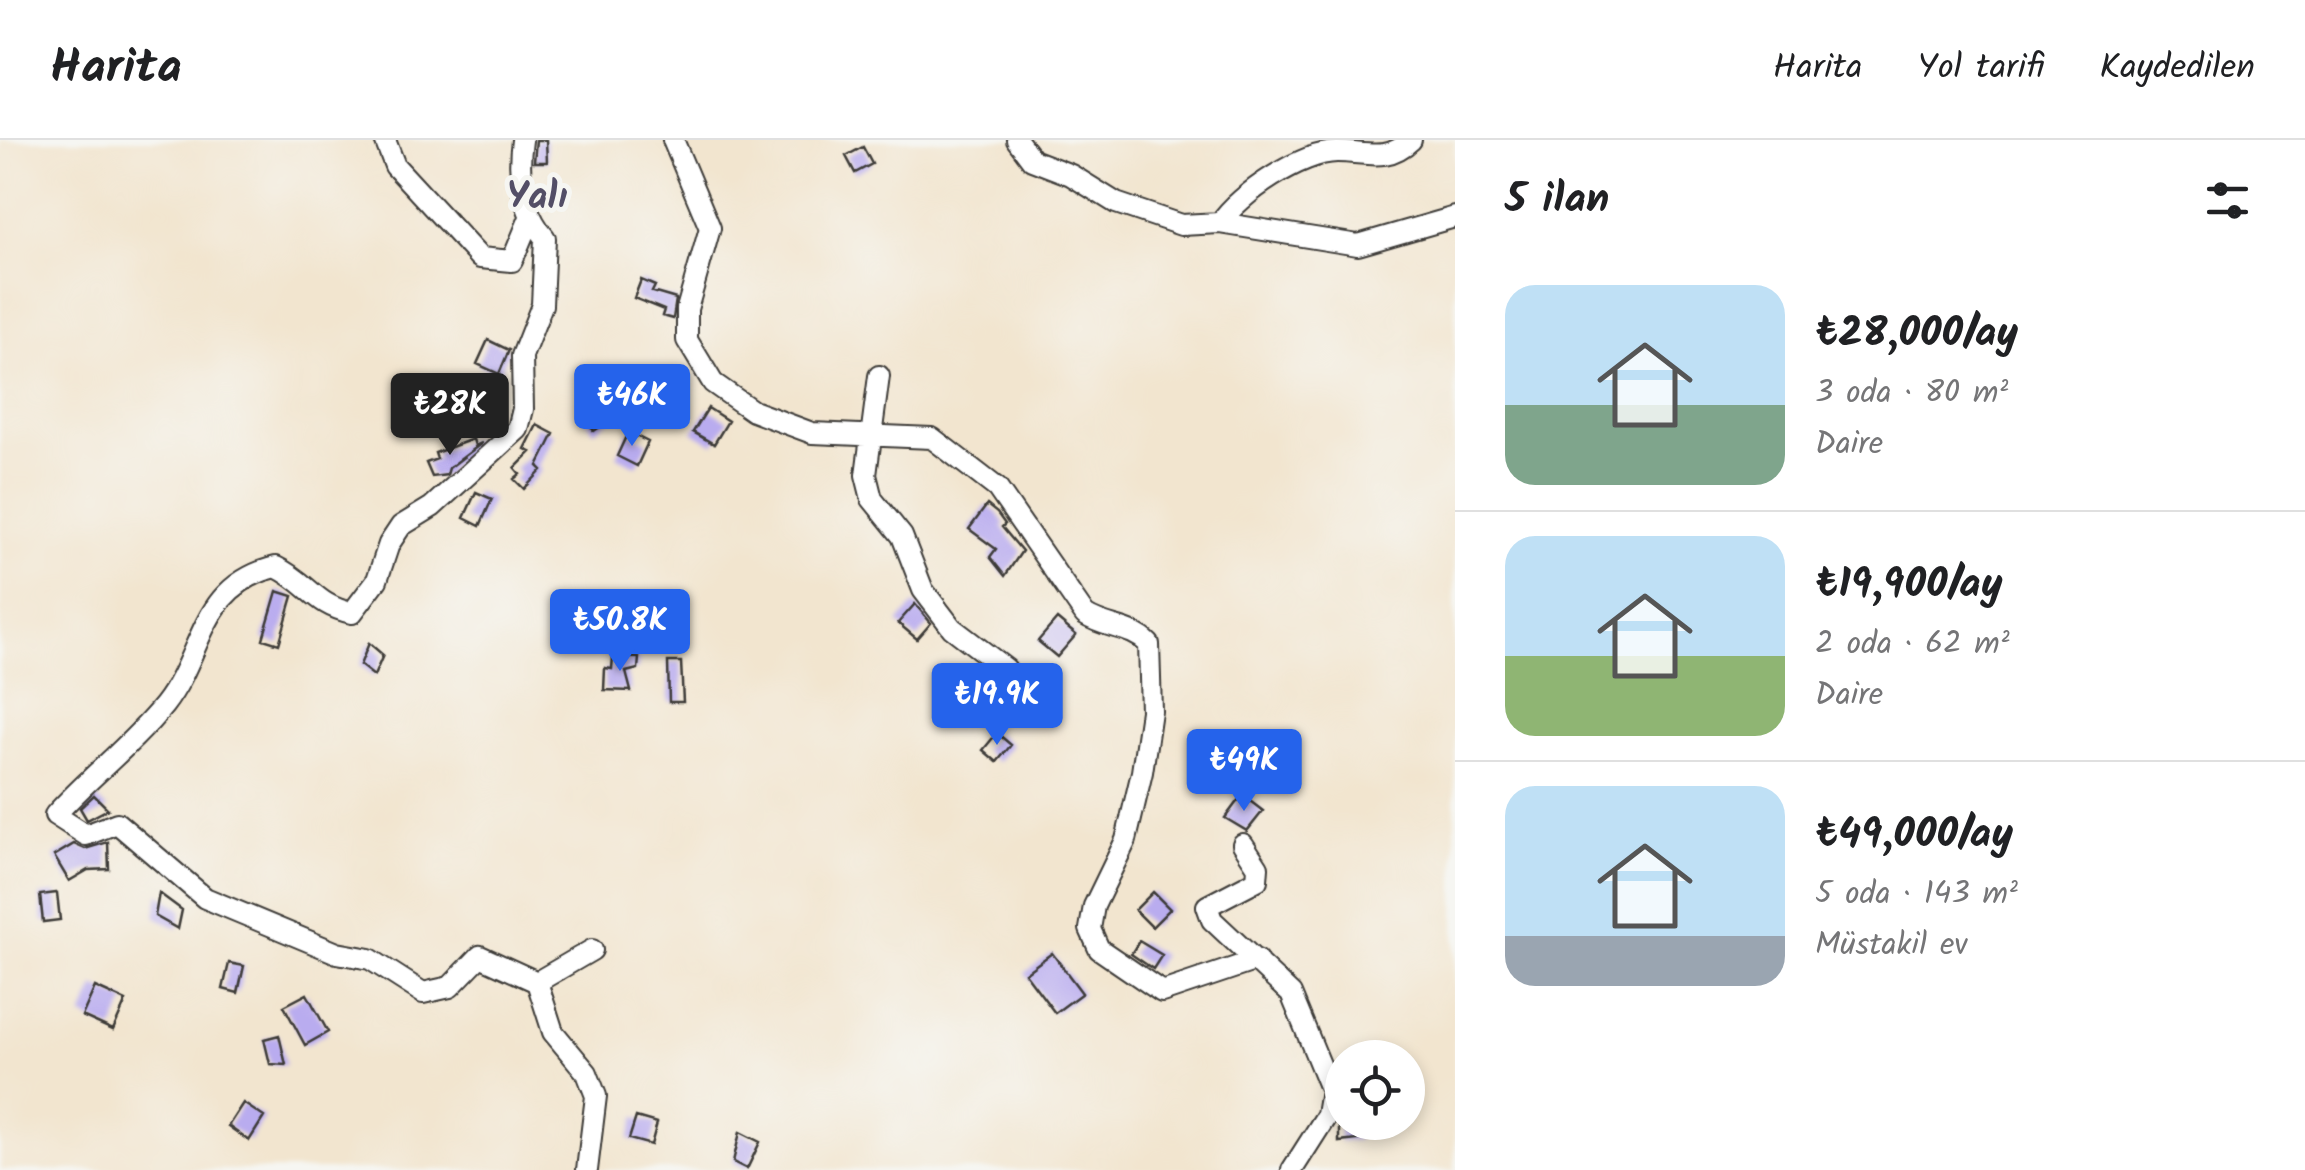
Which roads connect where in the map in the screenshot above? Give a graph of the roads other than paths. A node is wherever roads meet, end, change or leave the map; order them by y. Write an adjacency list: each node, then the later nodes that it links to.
1 (385, 140): 7 (street)
2 (522, 140): 7 (street)
3 (673, 140): 10 (street)
4 (1018, 140): 8 (street)
5 (1411, 140): 8 (street)
6 (1455, 217): 8 (street)
7 (529, 220): 15 (street)
8 (1220, 223)
9 (879, 376): 10 (street)
10 (870, 435): 11 (street); 14 (street)
11 (1006, 669)
12 (1243, 844): 14 (street)
13 (592, 950): 15 (street)
14 (1256, 960): 17 (street)
15 (537, 982): 16 (street)
16 (587, 1170)
17 (1292, 1170)

